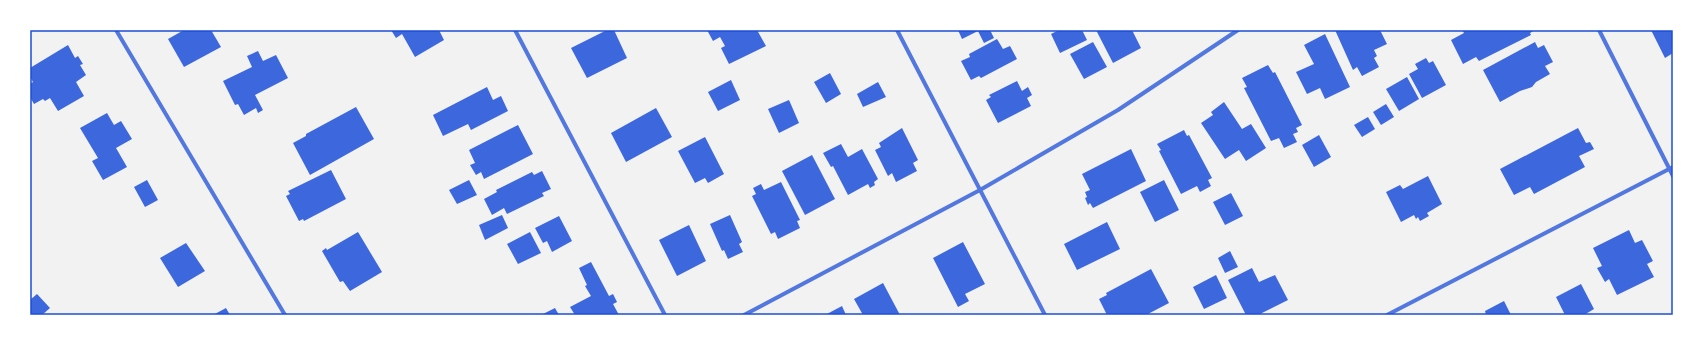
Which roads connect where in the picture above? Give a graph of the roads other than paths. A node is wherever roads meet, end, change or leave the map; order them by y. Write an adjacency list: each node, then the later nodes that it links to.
1 (116, 30): 9 (street)
2 (515, 30): 10 (street)
3 (896, 30): 8 (street)
4 (1238, 30): 8 (street)
5 (1599, 30): 6 (street)
6 (1671, 168): 7 (street); 13 (street)
7 (1673, 176)
8 (980, 190): 11 (street); 12 (street)
9 (286, 315)
10 (665, 315)
11 (744, 315)
12 (1045, 315)
13 (1387, 315)

